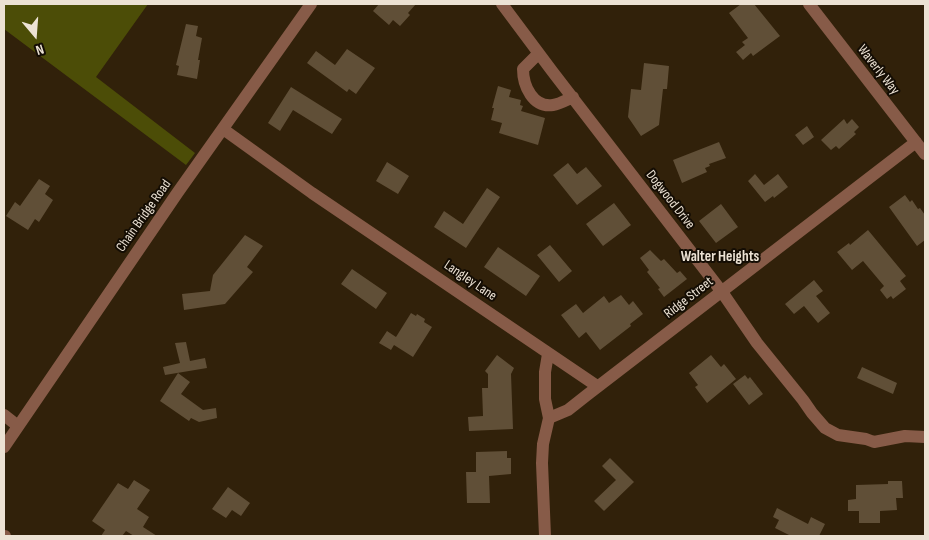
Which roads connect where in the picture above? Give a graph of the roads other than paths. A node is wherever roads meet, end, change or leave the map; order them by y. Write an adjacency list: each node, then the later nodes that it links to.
1 (311, 4): 6 (street, Chain Bridge Road)
2 (502, 4): 4 (street, Dogwood Drive)
3 (809, 4): 7 (street, Waverly Way)
4 (538, 54): 5 (street, Dogwood Drive); 5 (street)
5 (573, 97): 9 (street, Dogwood Drive)
6 (223, 129): 10 (street, Langley Lane); 14 (street, Chain Bridge Road)
7 (916, 142): 8 (street, Waverly Way); 9 (street, Ridge Street)
8 (925, 154)
9 (722, 292): 11 (street, Ridge Street); 15 (street, Dogwood Drive)
10 (548, 354): 11 (street, Langley Lane); 13 (street)
11 (597, 386): 13 (street, Ridge Street)
12 (4, 415): 14 (street)
13 (549, 418): 17 (street)
14 (18, 426): 16 (street, Chain Bridge Road)
15 (925, 437)
16 (4, 448)
17 (545, 536)

